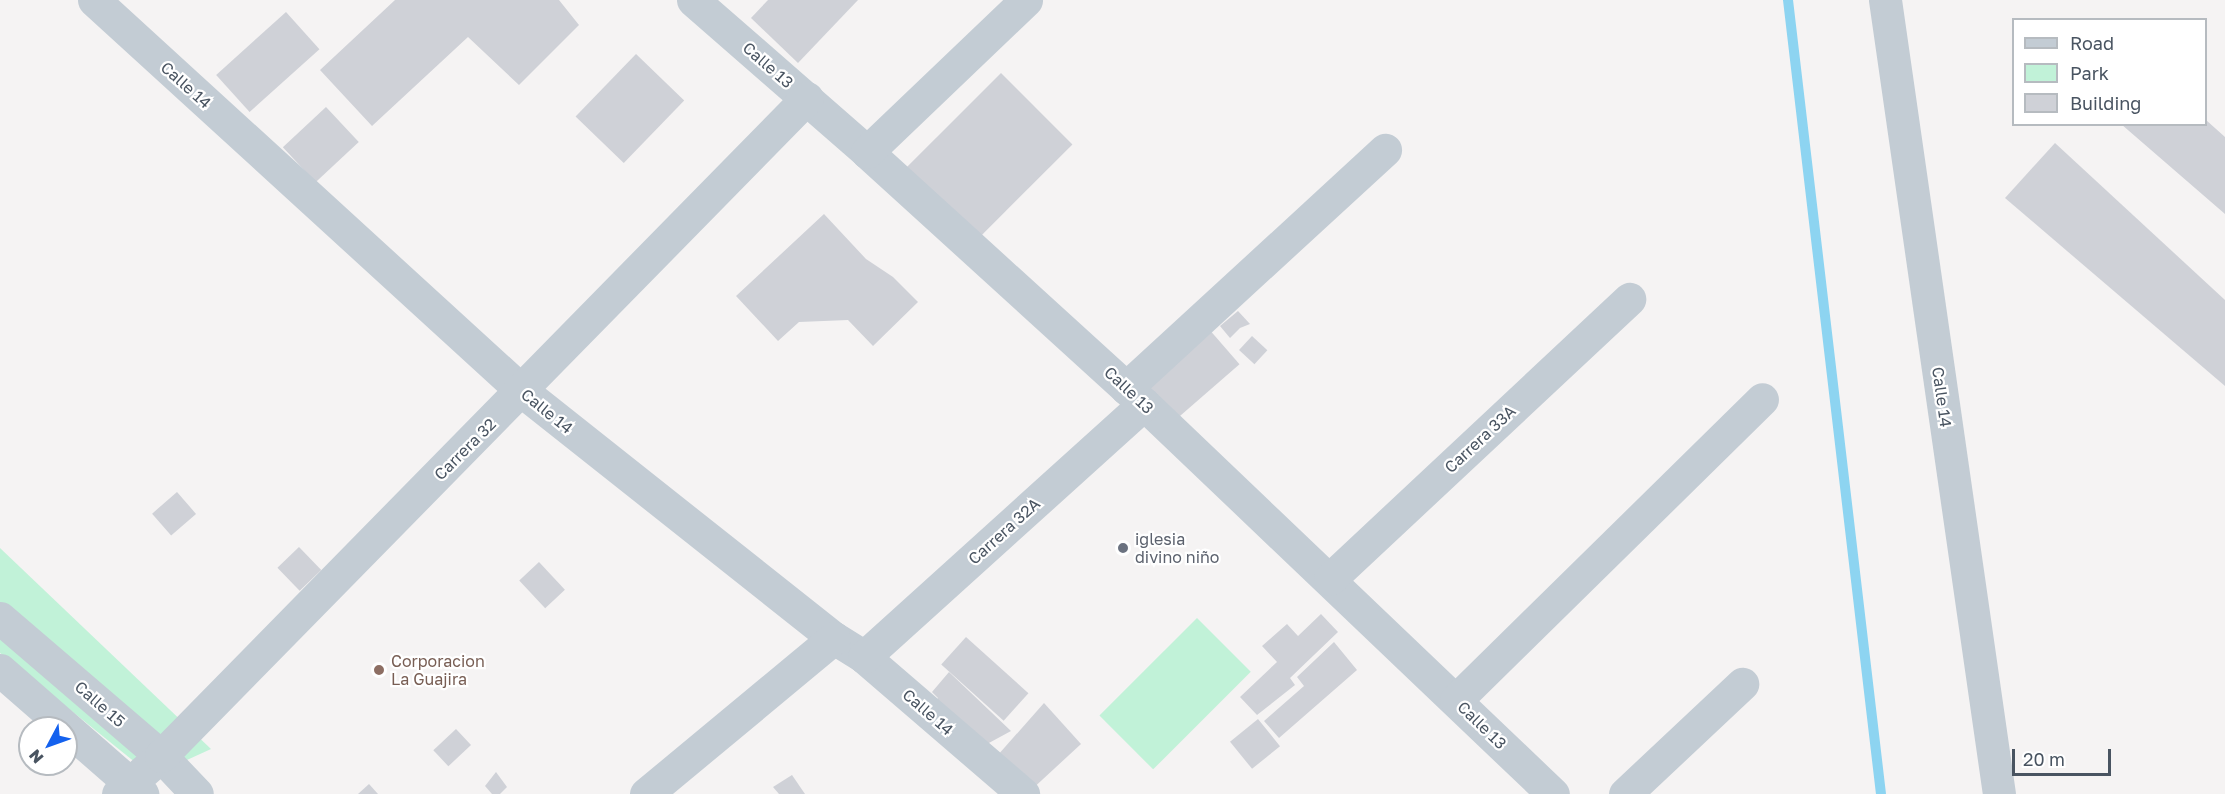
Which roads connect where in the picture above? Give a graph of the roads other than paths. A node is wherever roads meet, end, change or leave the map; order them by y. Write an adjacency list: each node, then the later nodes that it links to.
1 (94, 0): 9 (street, Calle 14)
2 (693, 0): 5 (street, Calle 13)
3 (1026, 0): 7 (street)
4 (1885, 0): 26 (street, Calle 14)
5 (807, 98): 7 (street, Calle 13); 9 (street, Carrera 32)
6 (1385, 150): 10 (street, Carrera 32A)
7 (867, 152): 10 (street, Calle 13)
8 (1629, 298): 12 (street, Carrera 33A)
9 (522, 391): 14 (street, Calle 14); 19 (street, Carrera 32)
10 (1135, 396): 12 (street, Calle 13); 15 (street, Carrera 32A)
11 (1762, 399): 18 (street)
12 (1330, 579): 18 (street, Calle 13)
13 (0, 618): 19 (street, Calle 15)
14 (834, 638): 15 (street, Calle 14); 22 (street)
15 (864, 657): 23 (street, Calle 14)
16 (0, 670): 20 (street)
17 (1742, 684): 25 (street)
18 (1456, 700): 24 (street, Calle 13)
19 (161, 756): 20 (street, Carrera 32); 21 (street, Calle 15)
20 (131, 790)
21 (196, 794)
22 (646, 794)
23 (1023, 794)
24 (1552, 794)
25 (1625, 794)
26 (1999, 794)

